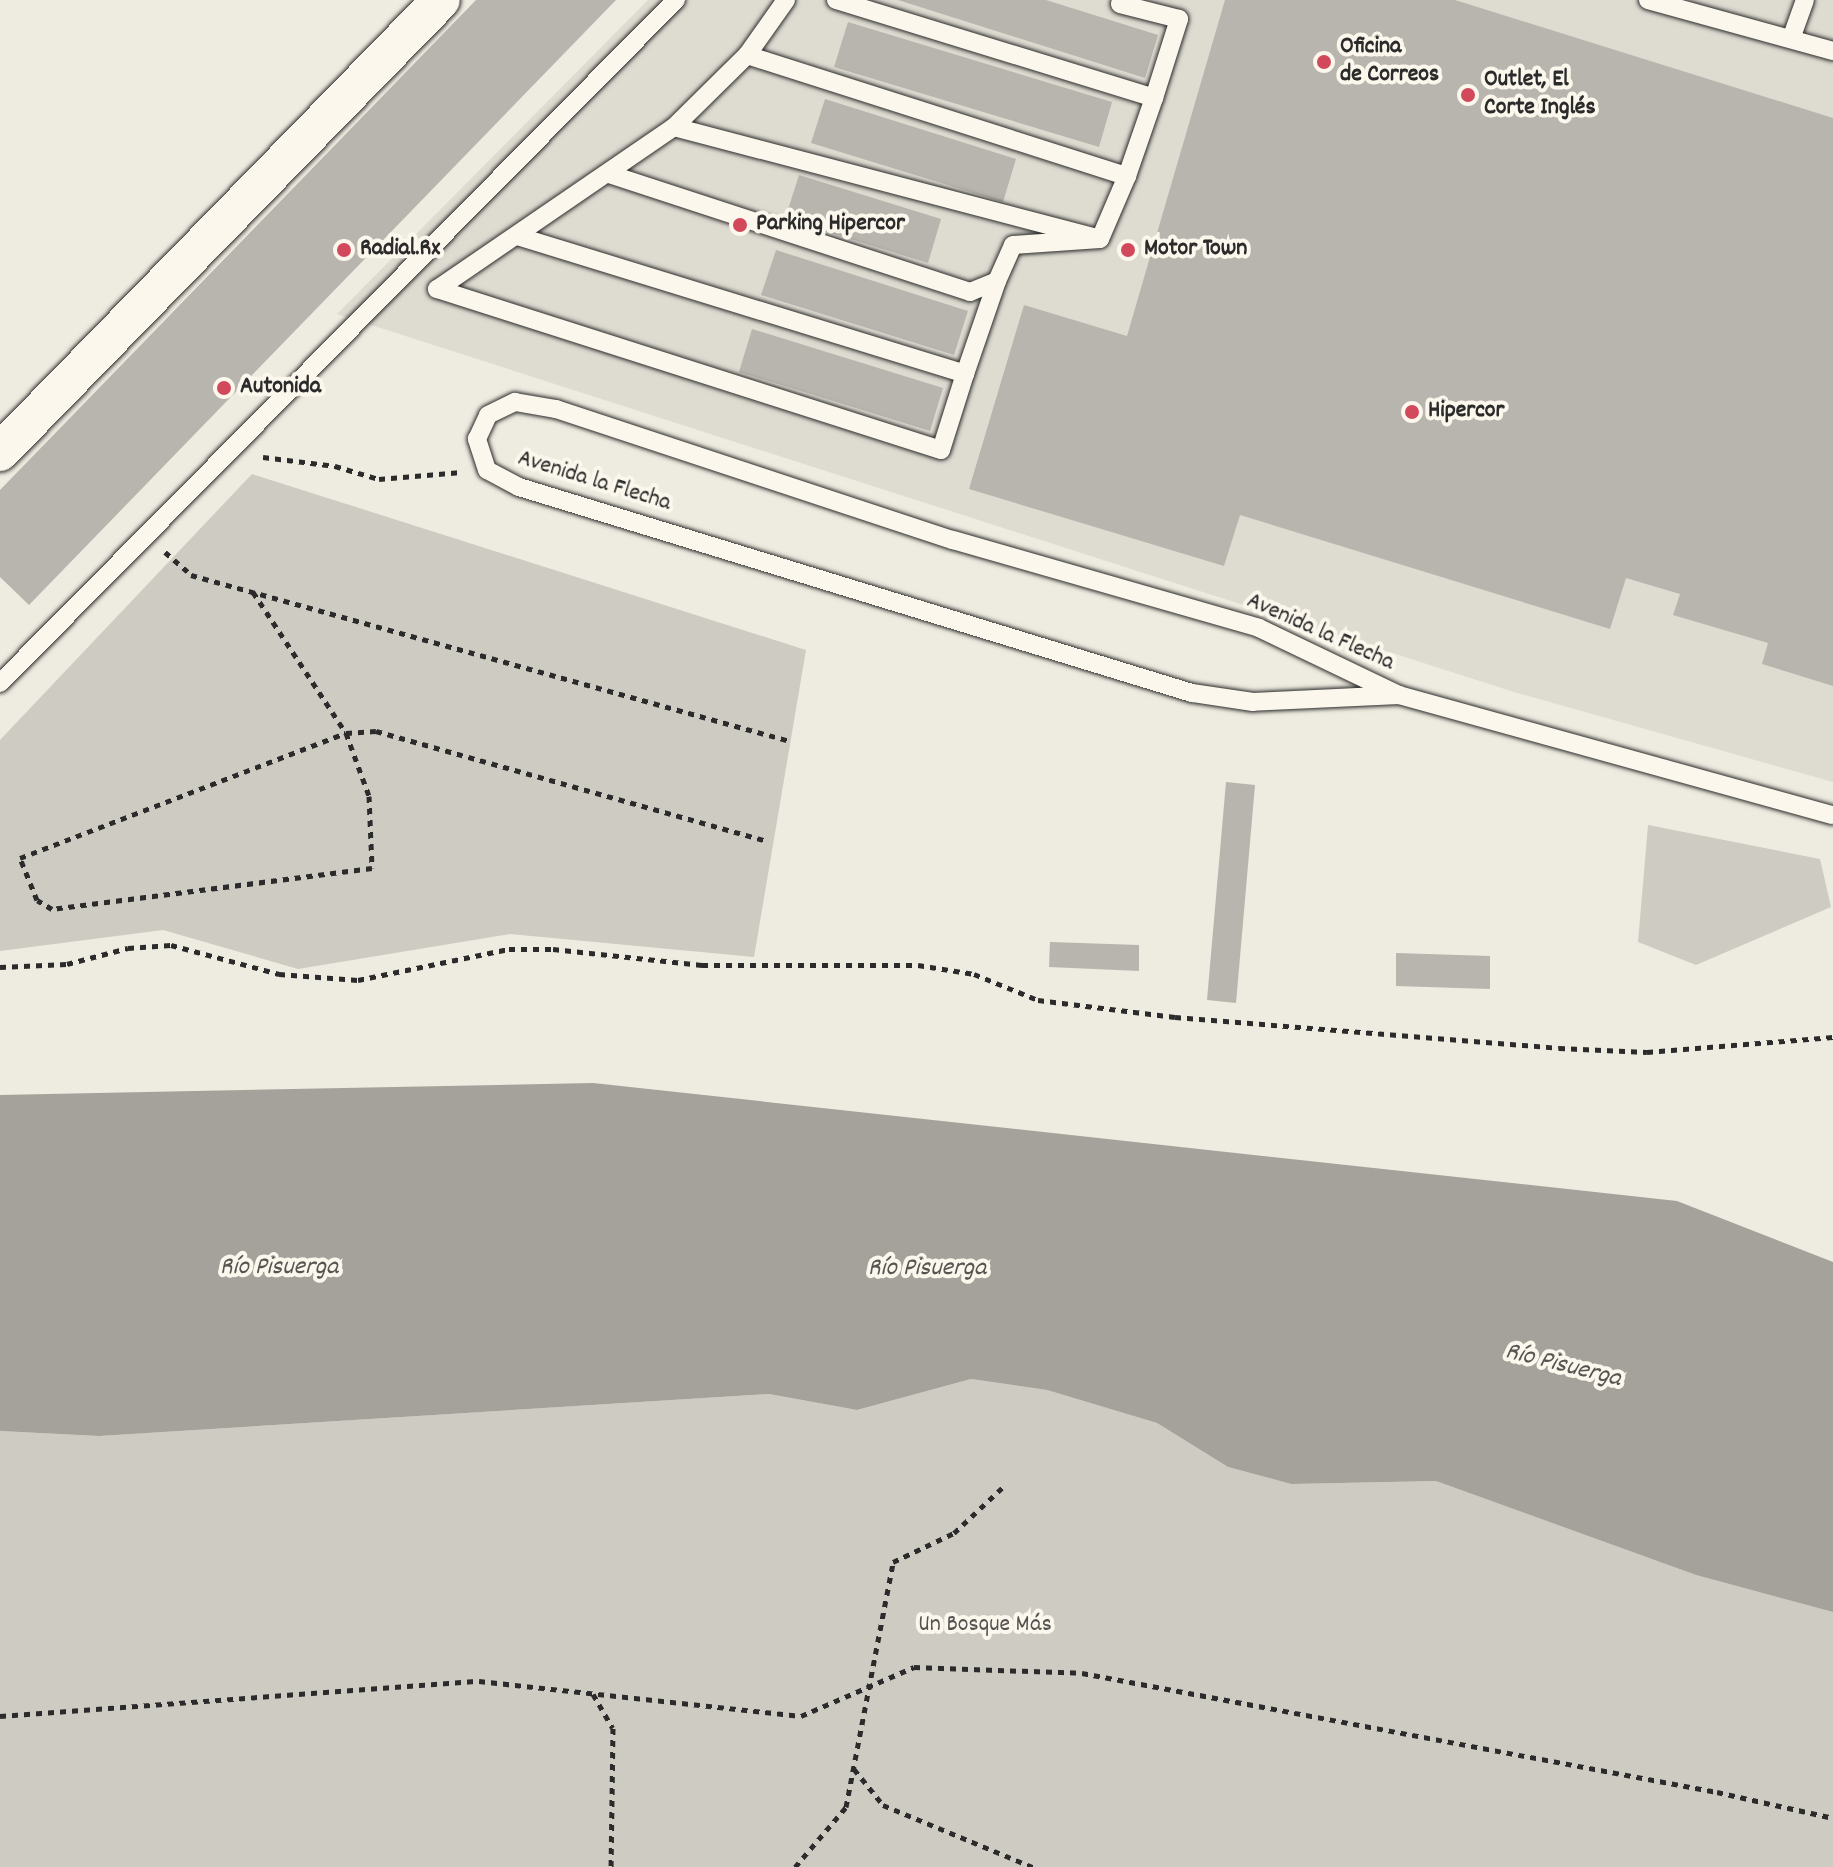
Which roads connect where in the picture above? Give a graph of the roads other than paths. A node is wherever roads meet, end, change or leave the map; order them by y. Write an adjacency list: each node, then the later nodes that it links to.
1 (441, 0): 20 (street)
2 (676, 0): 23 (lane)
3 (786, 0): 11 (lane)
4 (836, 0): 12 (lane)
5 (1648, 0): 8 (lane)
6 (1805, 0): 9 (lane)
7 (1115, 1): 12 (lane)
8 (1716, 8): 9 (lane)
9 (1791, 39): 10 (lane)
10 (1833, 51)
11 (747, 55): 13 (lane); 15 (lane)
12 (1154, 98): 15 (lane)
13 (674, 127): 14 (lane); 17 (lane)
14 (609, 174): 16 (lane); 18 (lane)
15 (1127, 176): 17 (lane)
16 (517, 236): 19 (lane); 19 (lane)
17 (1100, 239): 18 (lane)
18 (997, 281): 19 (lane)
19 (965, 374)
20 (50, 401): 21 (street); 22 (street)
21 (0, 411)
22 (0, 452)
23 (0, 683)
24 (1399, 695): 24 (lane, Avenida la Flecha); 25 (lane, Avenida la Flecha)
25 (1833, 815)

